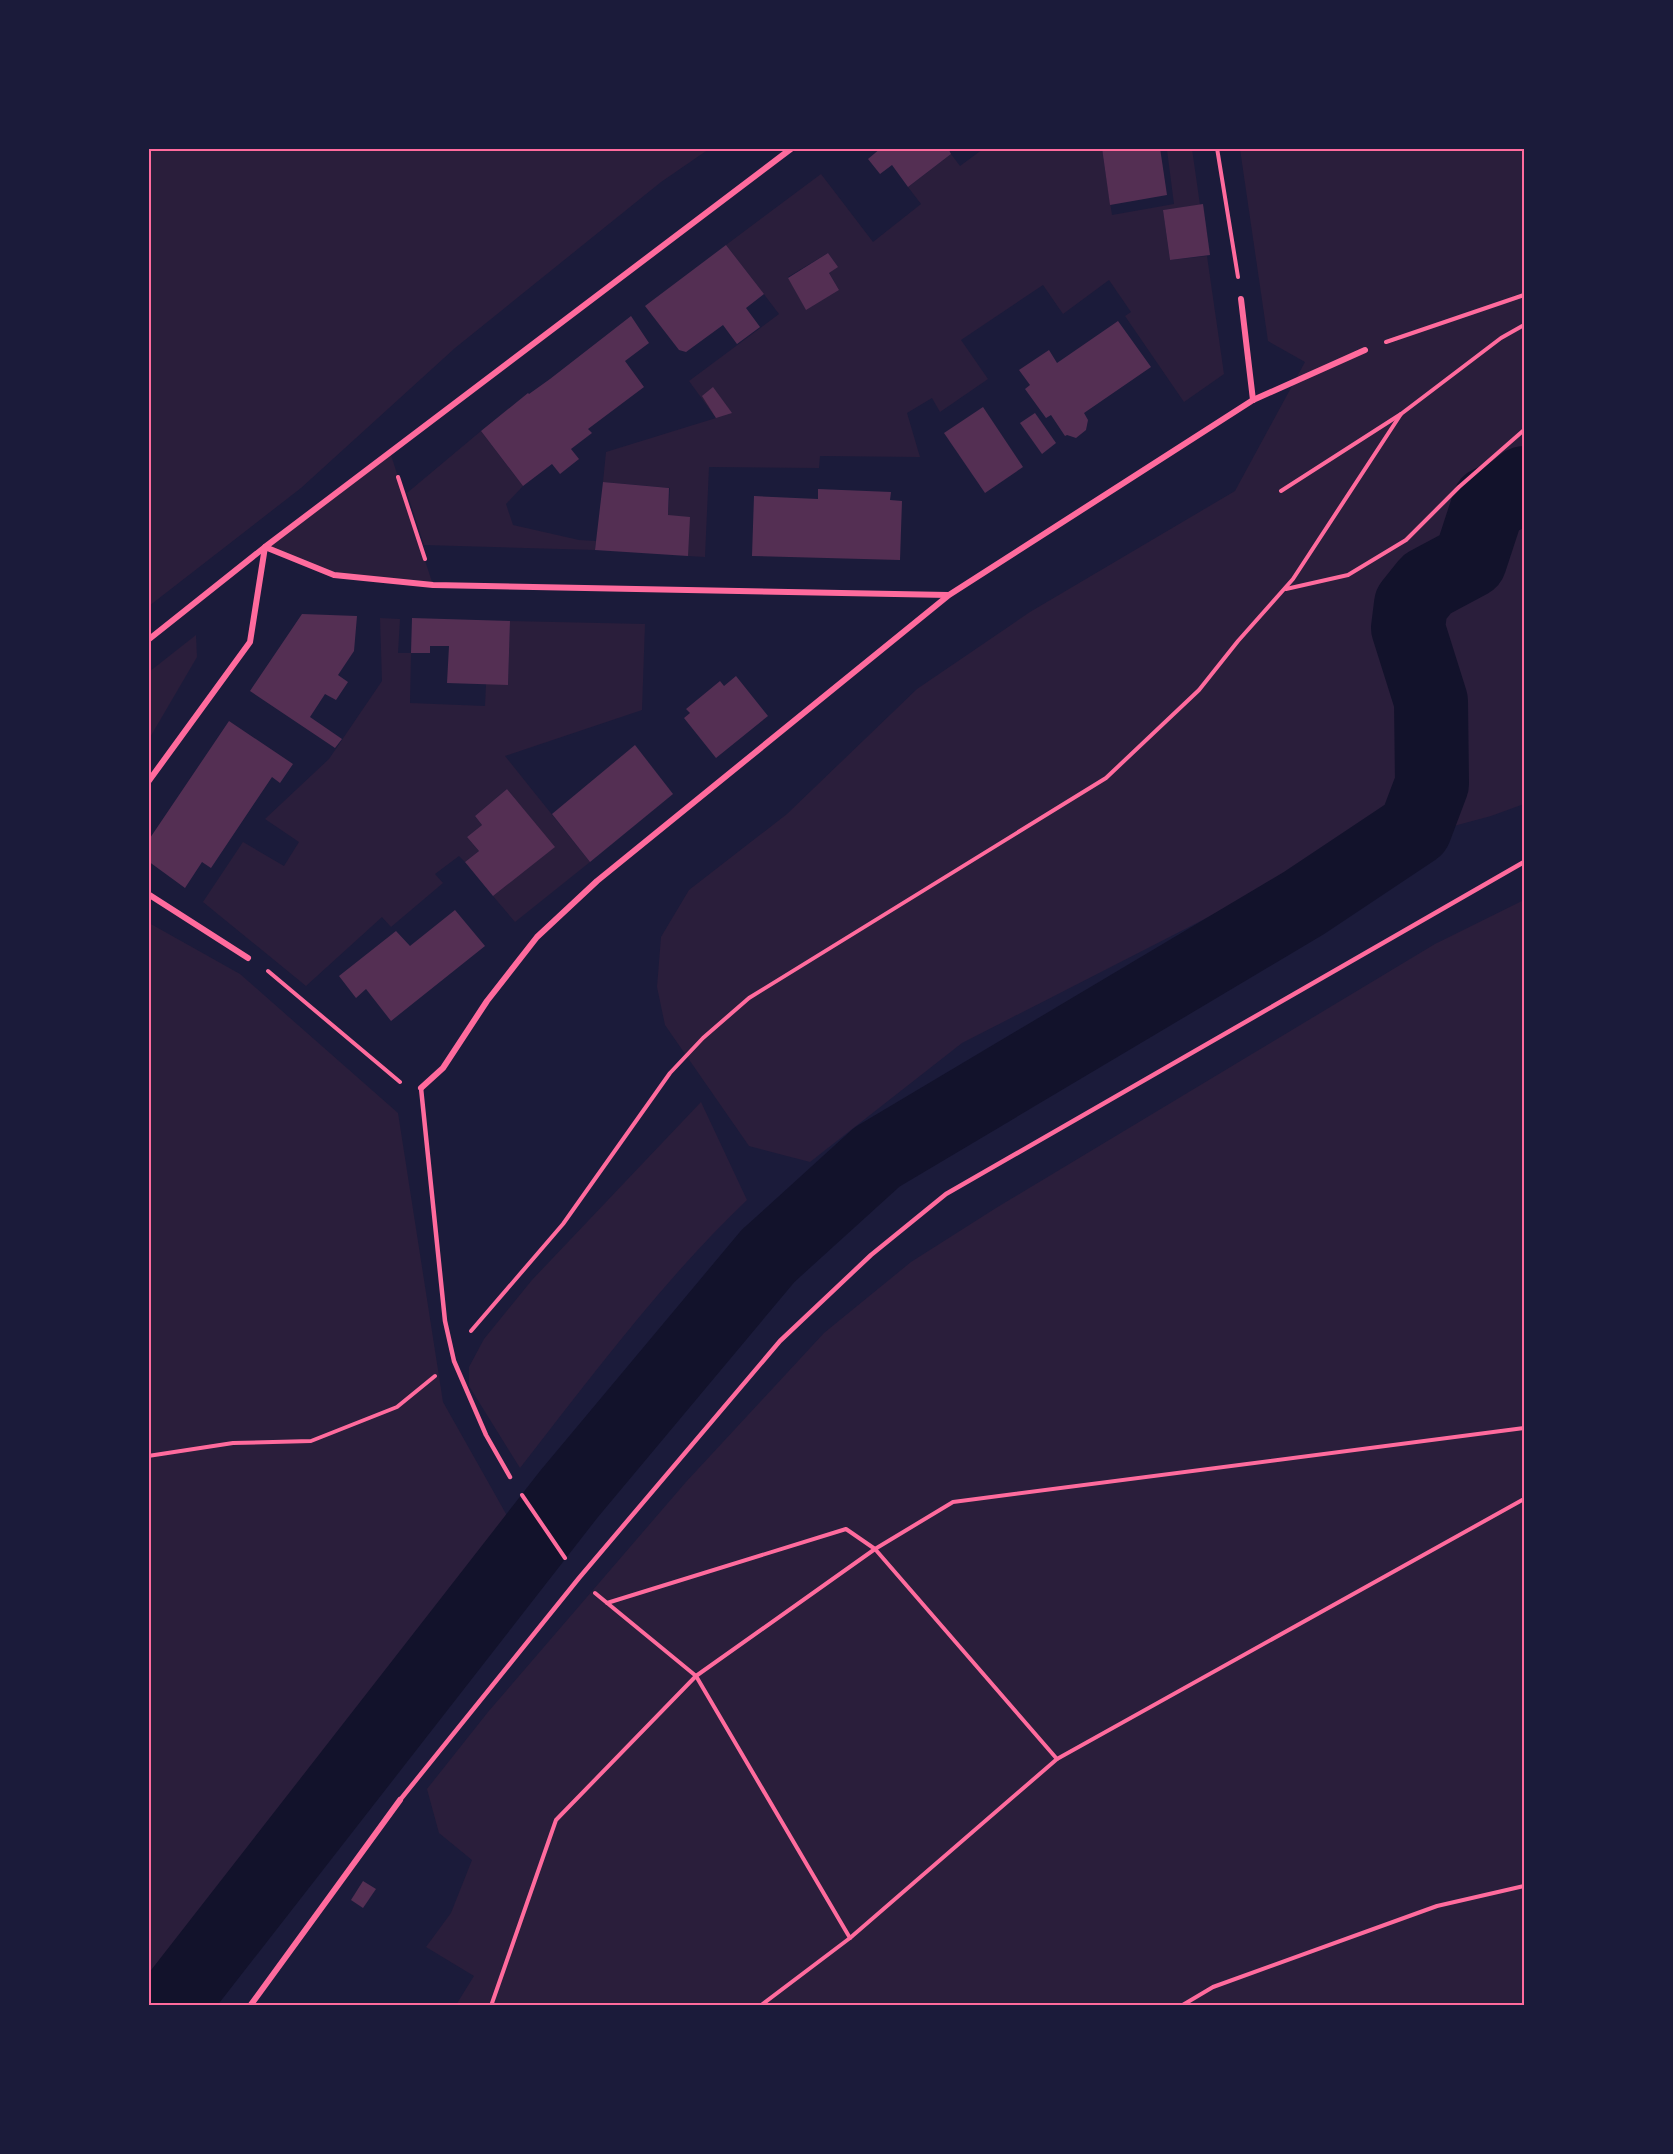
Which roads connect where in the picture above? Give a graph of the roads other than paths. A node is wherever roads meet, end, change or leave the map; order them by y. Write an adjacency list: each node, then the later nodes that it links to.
1 (792, 148): 5 (street)
2 (1241, 299): 4 (street)
3 (1365, 350): 4 (street)
4 (1253, 400): 6 (street)
5 (265, 547): 6 (street); 7 (street); 8 (street)
6 (949, 595): 12 (street)
7 (148, 640)
8 (148, 783)
9 (1524, 862): 14 (lane)
10 (148, 894): 11 (street)
11 (248, 958)
12 (421, 1088): 13 (lane)
13 (510, 1477)
14 (399, 1800): 15 (street)
15 (250, 2006)

